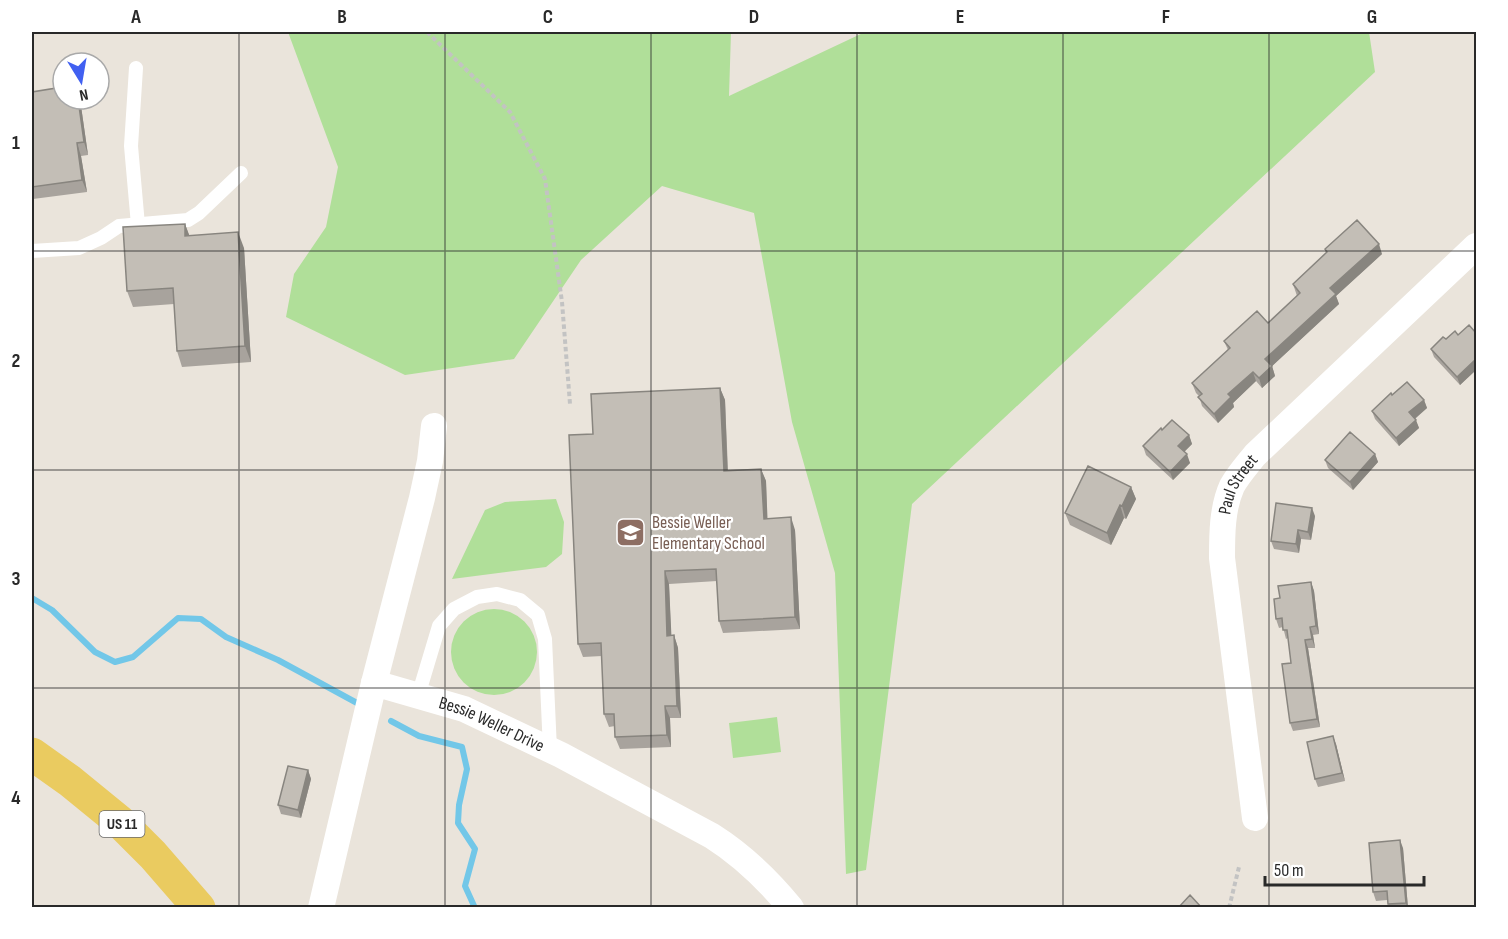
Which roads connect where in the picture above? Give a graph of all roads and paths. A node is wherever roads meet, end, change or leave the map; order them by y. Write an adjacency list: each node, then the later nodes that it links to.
1 (427, 32): 7 (path)
2 (136, 68): 4 (lane)
3 (241, 173): 4 (lane)
4 (138, 225): 6 (lane)
5 (1476, 246): 13 (street, Paul Street)
6 (32, 250)
7 (570, 404)
8 (434, 426): 9 (street)
9 (374, 683): 10 (street, Bessie Weller Drive); 16 (street)
10 (418, 696): 11 (street, Bessie Weller Drive); 11 (lane)
11 (550, 750): 17 (street, Bessie Weller Drive)
12 (32, 753): 15 (main road, US 11)
13 (1255, 818)
14 (1239, 867): 18 (path)
15 (199, 908)
16 (321, 908)
17 (791, 908)
18 (1229, 908)

